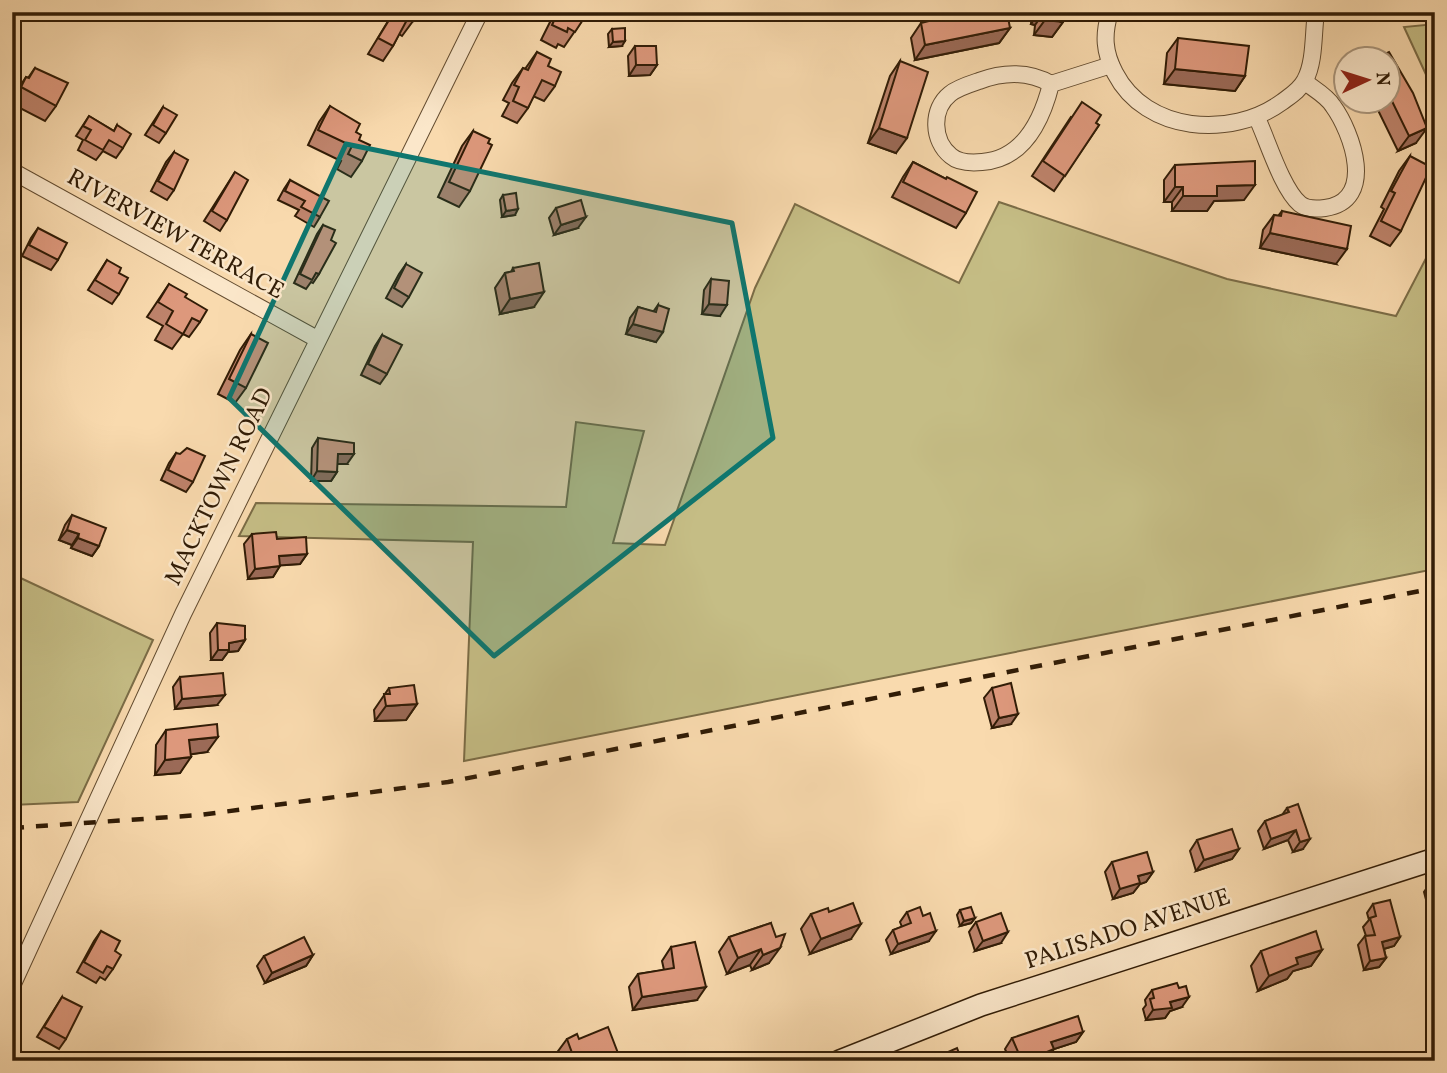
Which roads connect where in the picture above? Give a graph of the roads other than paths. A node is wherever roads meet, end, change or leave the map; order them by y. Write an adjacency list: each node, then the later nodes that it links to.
1 (480, 12): 11 (street, MACKTOWN ROAD)
2 (1110, 12): 6 (street)
3 (1317, 12): 7 (street)
4 (1355, 12): 5 (street)
5 (1405, 12)
6 (1111, 65): 8 (street); 9 (street)
7 (1305, 82): 9 (street); 9 (street)
8 (1051, 84): 8 (street)
9 (1257, 117)
10 (12, 172): 11 (street, RIVERVIEW TERRACE)
11 (317, 339): 13 (street, MACKTOWN ROAD)
12 (1435, 859): 14 (main road, PALISADO AVENUE)
13 (12, 986)
14 (840, 1061)

